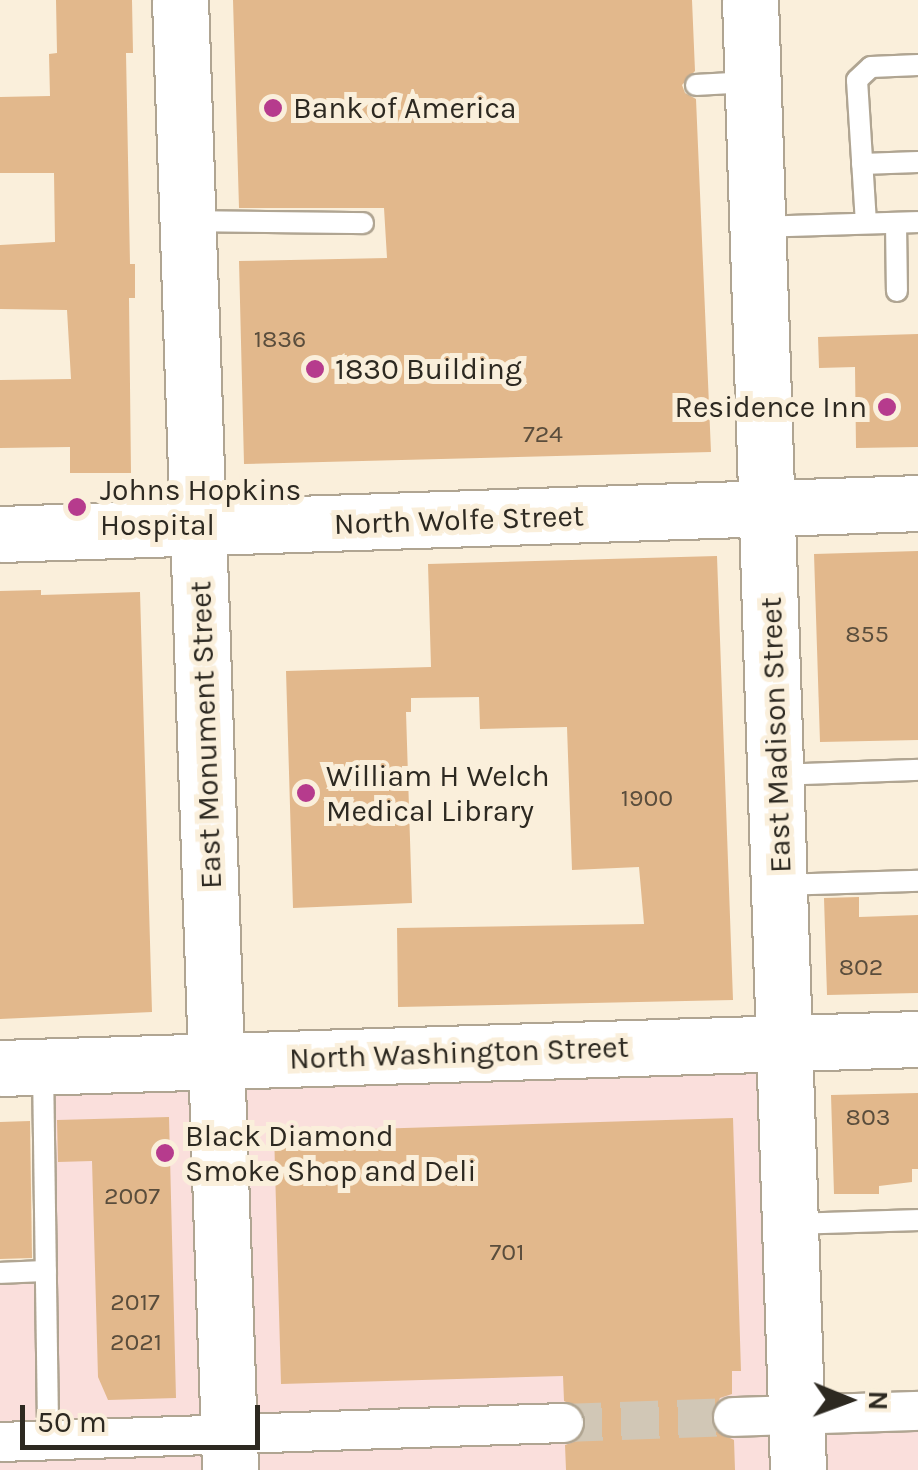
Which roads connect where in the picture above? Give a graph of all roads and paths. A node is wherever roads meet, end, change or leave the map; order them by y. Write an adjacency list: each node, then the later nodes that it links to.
1 (180, 0): 8 (main road, East Monument Street)
2 (750, 0): 4 (main road, East Madison Street)
3 (918, 65): 7 (lane)
4 (752, 82): 5 (lane); 13 (main road, East Madison Street)
5 (696, 85)
6 (918, 162): 7 (lane)
7 (862, 164): 11 (lane)
8 (188, 221): 10 (lane); 17 (main road, East Monument Street)
9 (918, 222): 12 (lane)
10 (364, 223)
11 (866, 223): 12 (lane); 13 (lane)
12 (896, 223): 14 (lane)
13 (756, 227): 16 (main road, East Madison Street)
14 (897, 292)
15 (918, 503): 16 (main road, North Wolfe Street)
16 (769, 508): 17 (main road, North Wolfe Street); 20 (main road, East Madison Street)
17 (200, 530): 18 (main road, North Wolfe Street); 25 (main road, East Monument Street)
18 (0, 534)
19 (918, 770): 20 (lane)
20 (777, 775): 22 (main road, East Madison Street)
21 (918, 881): 22 (lane)
22 (780, 885): 24 (main road, East Madison Street)
23 (918, 1038): 24 (main road, North Washington Street)
24 (785, 1042): 25 (main road, North Washington Street); 28 (main road, East Madison Street)
25 (217, 1062): 26 (main road, North Washington Street); 37 (main road, East Monument Street)
26 (22, 1068): 29 (lane)
27 (918, 1220): 28 (lane)
28 (791, 1224): 32 (main road, East Madison Street)
29 (46, 1271): 30 (lane); 35 (lane)
30 (0, 1273)
31 (918, 1411): 32 (street)
32 (797, 1414): 33 (street); 38 (main road, East Madison Street)
33 (733, 1417)
34 (564, 1423): 37 (street)
35 (48, 1440): 36 (street); 37 (street)
36 (0, 1442)
37 (230, 1452)
38 (798, 1470)

